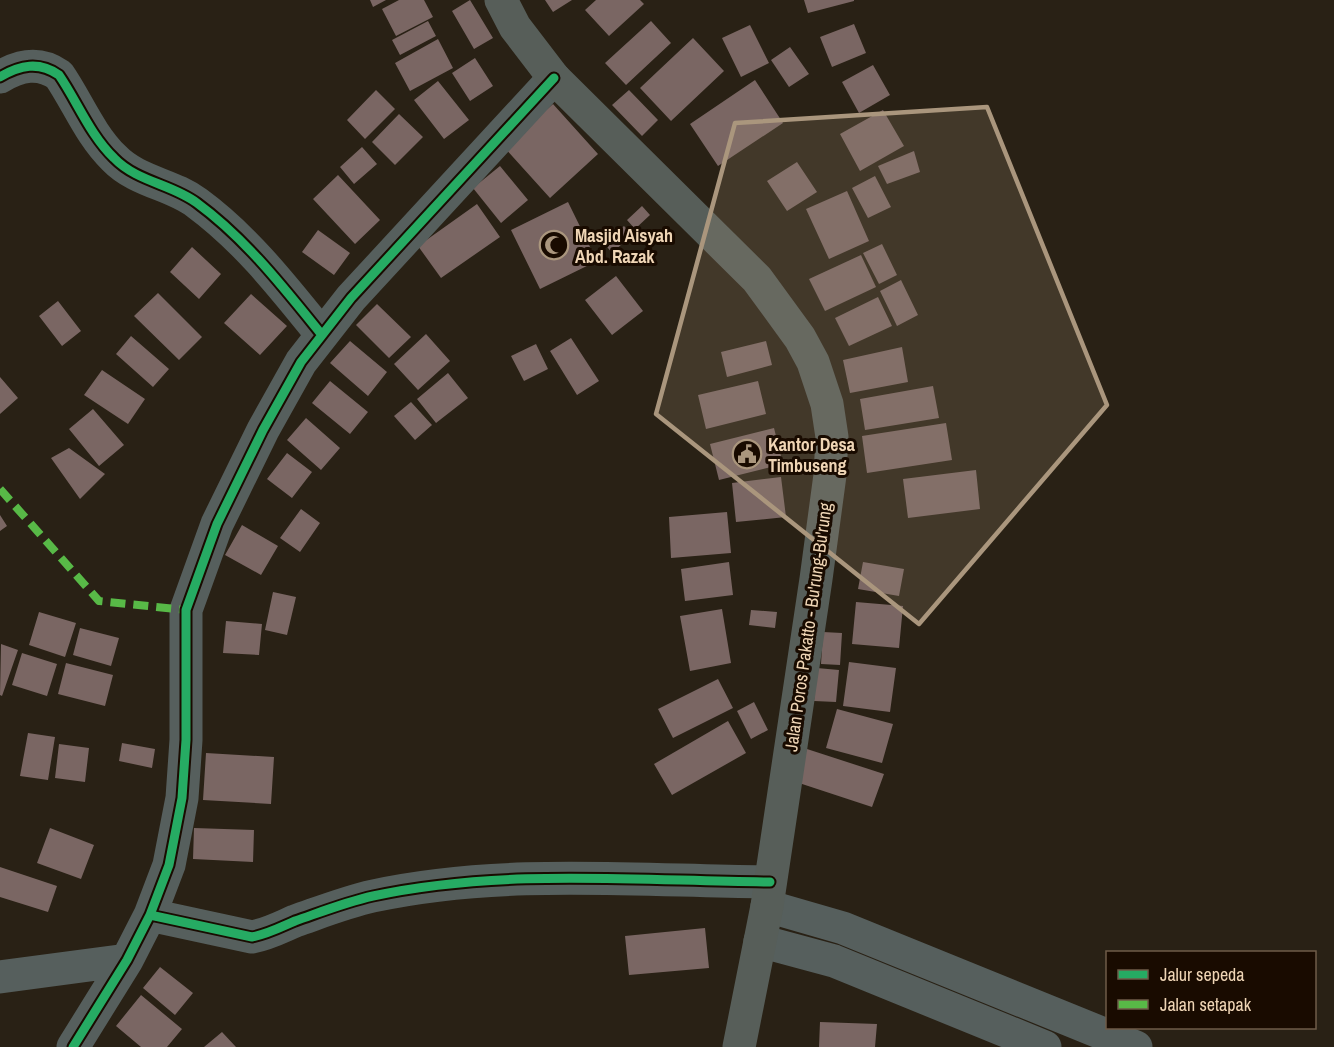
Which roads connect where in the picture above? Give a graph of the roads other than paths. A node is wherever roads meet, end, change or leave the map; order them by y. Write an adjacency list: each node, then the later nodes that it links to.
1 (501, 0): 3 (main road, Jalan Poros Pakatto - Bu'rung-Bu'rung)
2 (0, 77): 4 (street)
3 (554, 78): 4 (street); 5 (main road, Jalan Poros Pakatto - Bu'rung-Bu'rung)
4 (322, 335): 6 (street)
5 (769, 894): 6 (street); 7 (street); 8 (main road, Jalan Poros Pakatto - Bu'rung-Bu'rung)
6 (150, 915): 9 (street)
7 (843, 928): 10 (street); 11 (street)
8 (760, 941): 10 (street); 15 (main road, Jalan Poros Pakatto - Bu'rung-Bu'rung)
9 (127, 960): 12 (street); 14 (street)
10 (834, 961): 13 (street)
11 (955, 974): 13 (street); 17 (street)
12 (0, 977)
13 (944, 1005): 16 (street)
14 (73, 1047)
15 (740, 1047)
16 (1045, 1047)
17 (1136, 1047)

